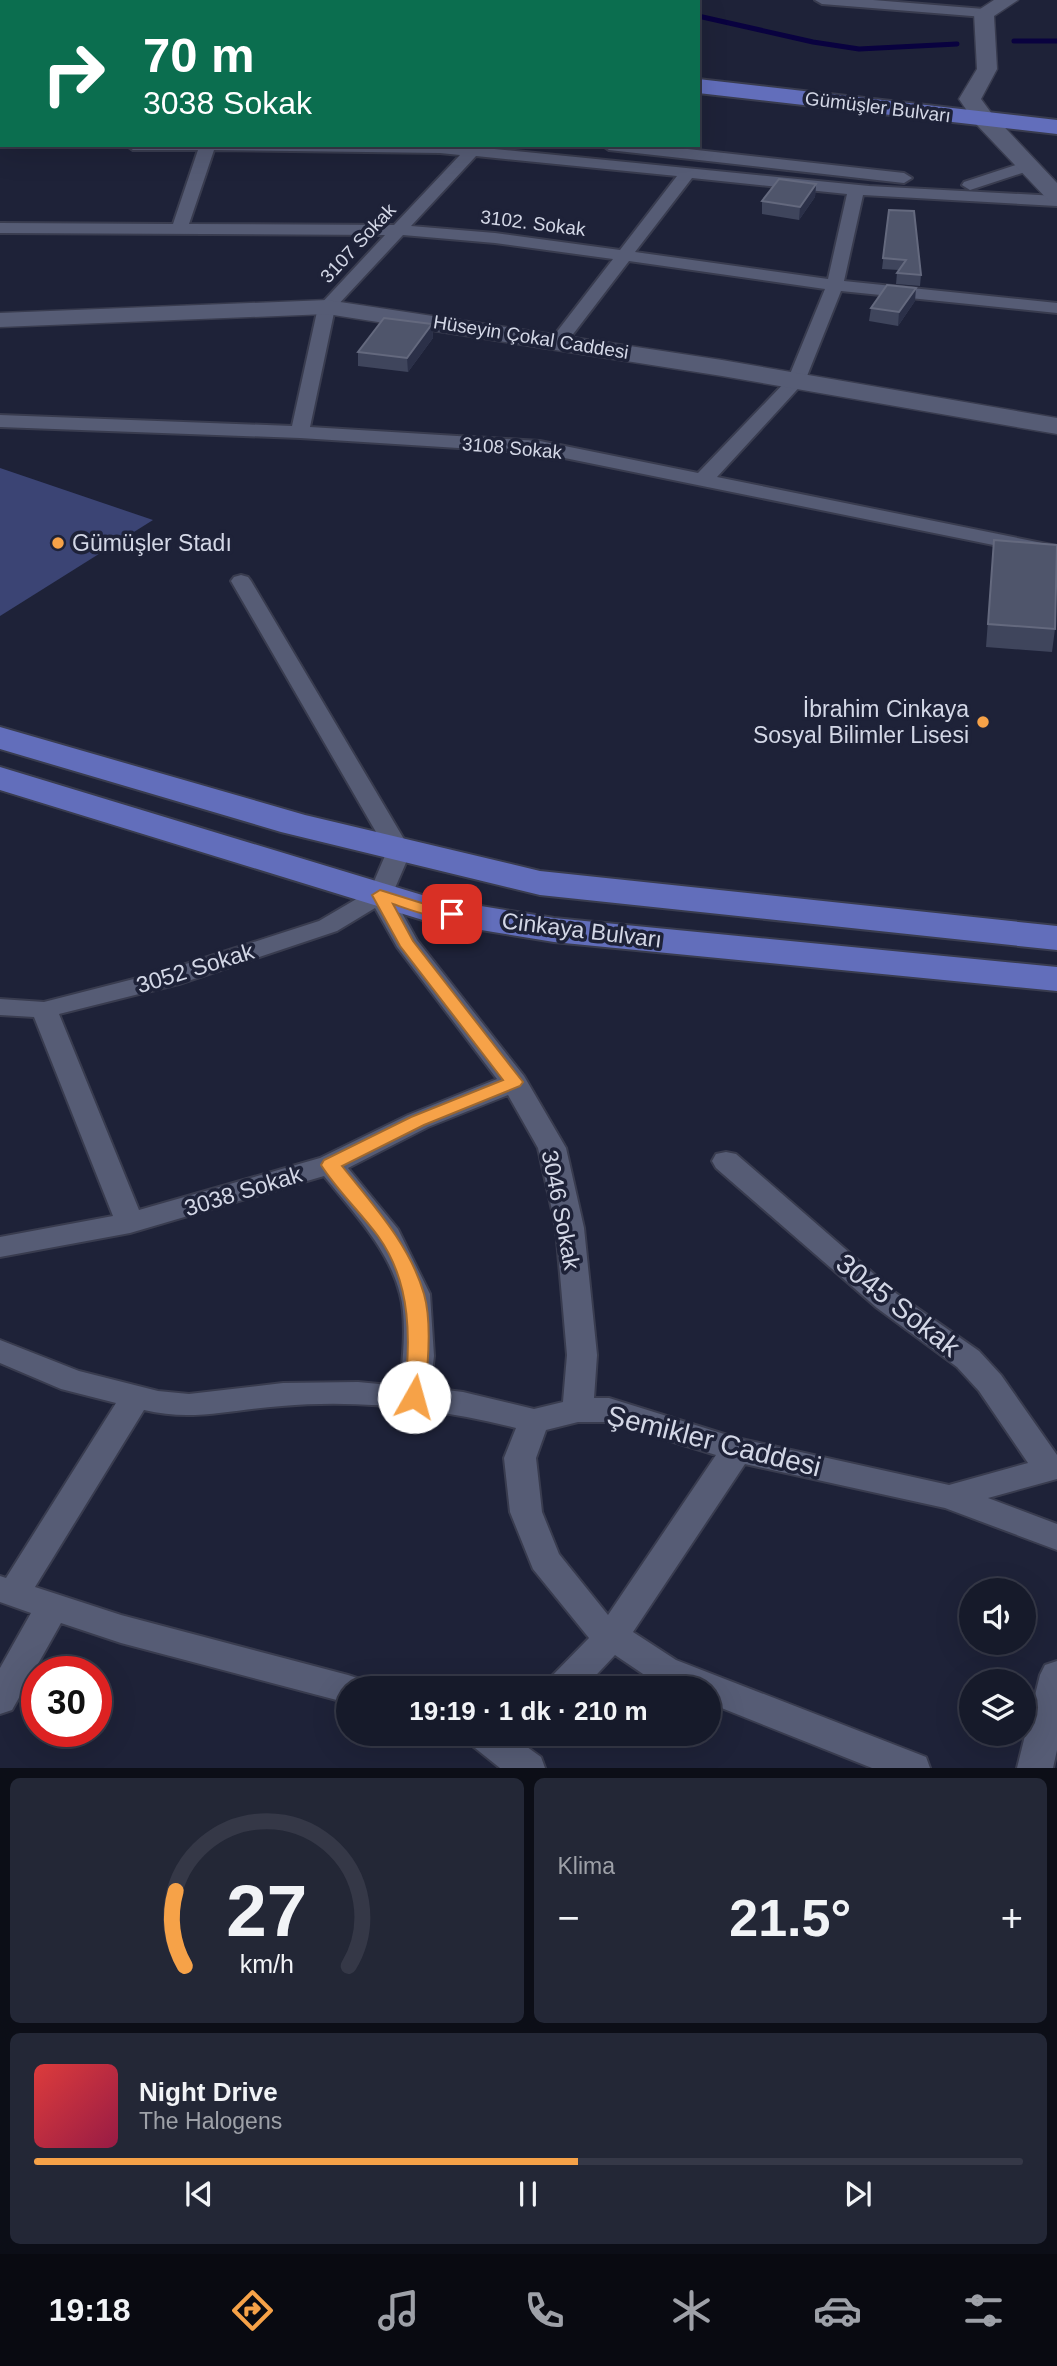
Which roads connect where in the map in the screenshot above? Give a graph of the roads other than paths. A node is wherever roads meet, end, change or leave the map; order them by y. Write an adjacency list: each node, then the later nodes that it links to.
1 (822, 0): 3 (street)
2 (1008, 0): 3 (street)
3 (984, 13): 6 (street)
4 (700, 74): 6 (main road, Gümüşler Bulvarı)
5 (700, 86): 8 (main road, Gümüşler Bulvarı)
6 (970, 99): 7 (main road, Gümüşler Bulvarı); 8 (street)
7 (1057, 110)
8 (984, 119): 9 (main road, Gümüşler Bulvarı); 14 (street)
9 (1057, 127)
10 (206, 147): 20 (street)
11 (323, 147): 13 (street)
12 (627, 147): 16 (street)
13 (475, 148): 15 (street); 21 (street, 3107 Sokak)
14 (1028, 166): 16 (street); 18 (street)
15 (687, 174): 17 (street); 22 (street)
16 (970, 185): 18 (street)
17 (856, 190): 18 (street); 23 (street)
18 (1057, 197)
19 (0, 228): 20 (street, 3102. Sokak)
20 (179, 229): 21 (street, 3102. Sokak)
21 (400, 230): 22 (street, 3102. Sokak); 24 (street, 3107 Sokak)
22 (624, 256): 23 (street, 3102. Sokak); 27 (street)
23 (835, 285): 25 (street, 3102. Sokak); 28 (street)
24 (327, 307): 26 (street, Hüseyin Çokal Caddesi); 27 (street, Hüseyin Çokal Caddesi); 31 (street, 3107 Sokak)
25 (1057, 308)
26 (0, 320)
27 (558, 341): 28 (street, Hüseyin Çokal Caddesi)
28 (796, 381): 30 (street, Hüseyin Çokal Caddesi); 32 (street)
29 (0, 421): 31 (street, 3108 Sokak)
30 (1057, 426)
31 (300, 432): 32 (street, 3108 Sokak)
32 (704, 480): 33 (street, 3108 Sokak)
33 (1057, 552)
34 (241, 581): 37 (street)
35 (0, 738): 37 (main road, Cinkaya Bulvarı)
36 (0, 778): 38 (main road, Cinkaya Bulvarı)
37 (399, 851): 38 (street); 39 (main road, Cinkaya Bulvarı)
38 (380, 895): 40 (main road, Cinkaya Bulvarı); 42 (street, 3052 Sokak); 43 (street, 3046 Sokak)
39 (1057, 938)
40 (1057, 979)
41 (0, 1007): 42 (street, 3052 Sokak)
42 (44, 1010): 46 (street)
43 (514, 1082): 45 (street, 3038 Sokak); 51 (street, 3046 Sokak)
44 (726, 1161): 54 (street, 3045 Sokak)
45 (330, 1165): 46 (street, 3038 Sokak); 50 (street)
46 (130, 1223): 47 (street, 3038 Sokak)
47 (0, 1247)
48 (0, 1351): 49 (street, Şemikler Caddesi)
49 (137, 1396): 50 (street, Şemikler Caddesi); 57 (street)
50 (414, 1397): 52 (street, Şemikler Caddesi)
51 (579, 1410): 52 (street, Şemikler Caddesi); 53 (street, Şemikler Caddesi)
52 (534, 1421): 59 (street)
53 (737, 1450): 55 (street, Şemikler Caddesi); 59 (street)
54 (1053, 1468): 55 (street, Şemikler Caddesi)
55 (948, 1497): 56 (street)
56 (1057, 1537)
57 (7, 1591): 58 (street)
58 (52, 1607): 62 (street); 63 (street)
59 (612, 1636): 61 (street); 64 (street)
60 (1057, 1675): 65 (street)
61 (574, 1676)
62 (336, 1686)
63 (0, 1700)
64 (914, 1768)
65 (1035, 1768)

